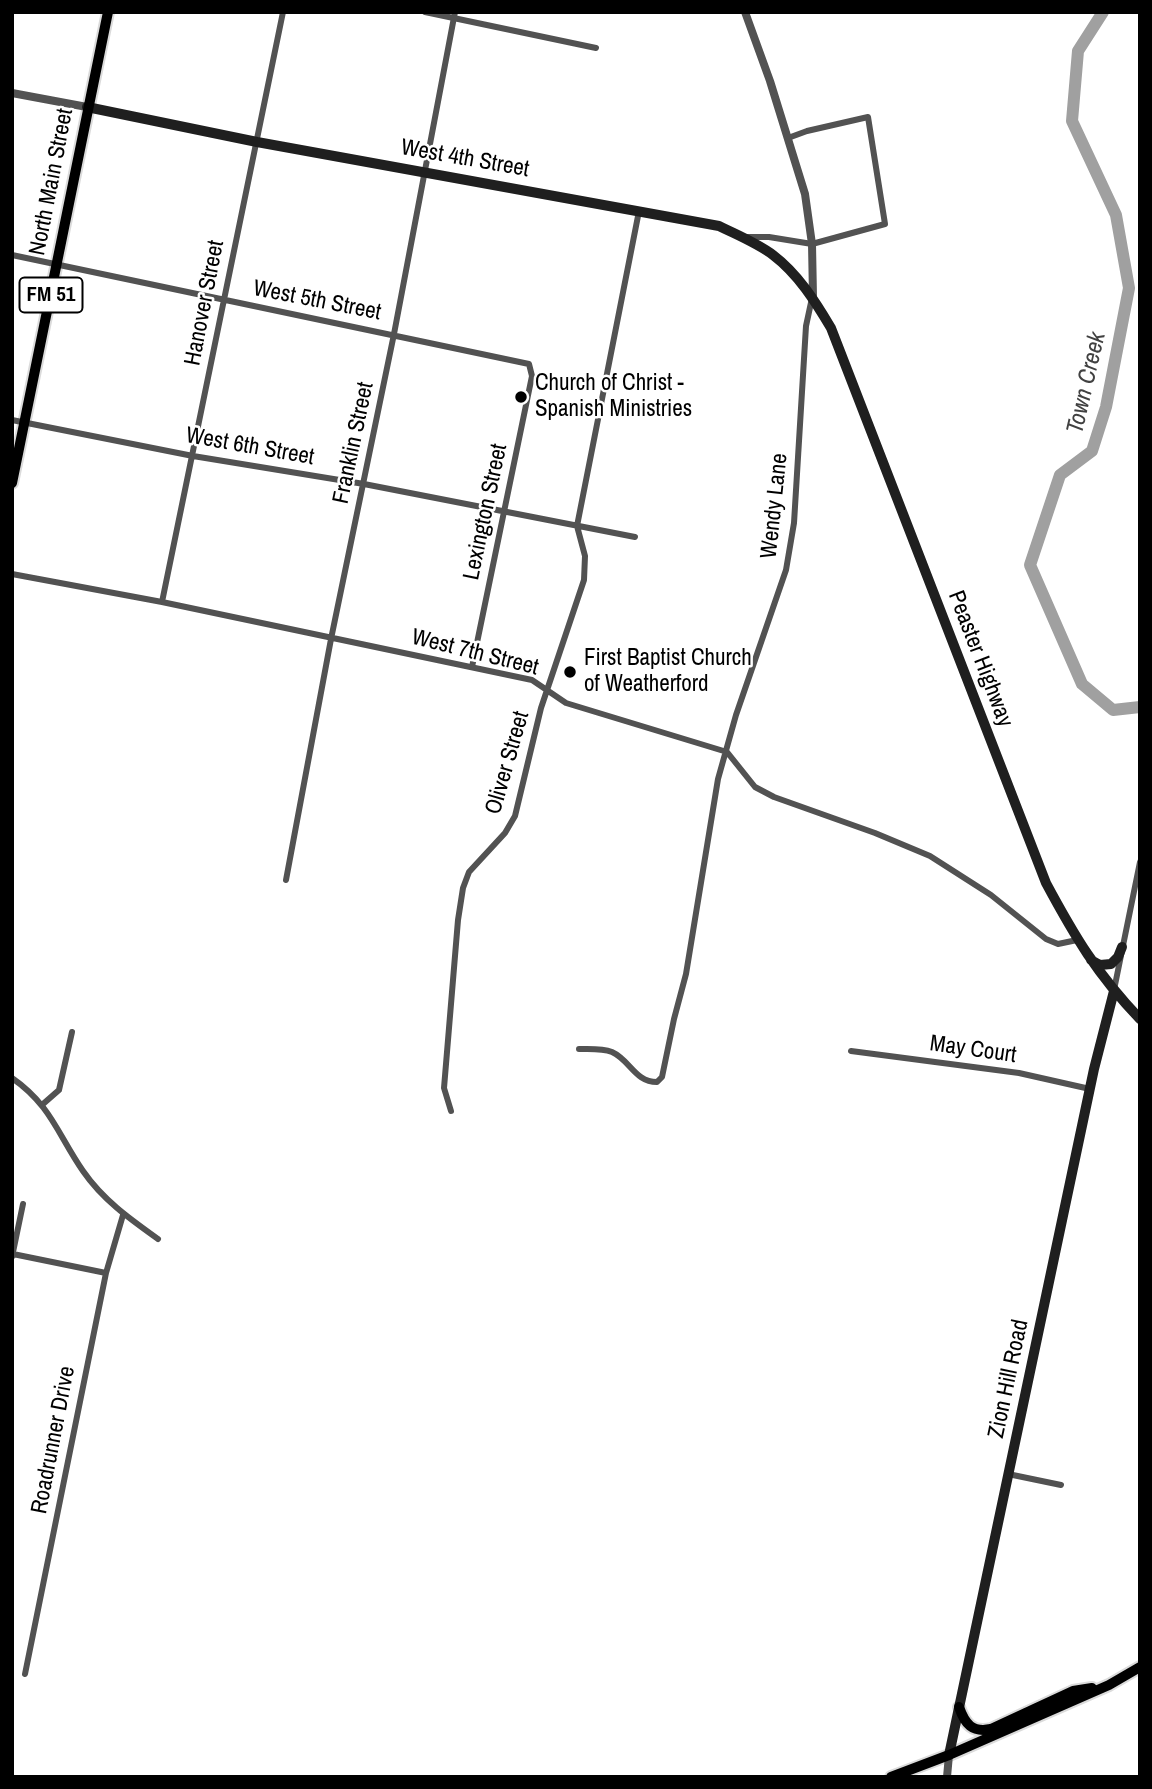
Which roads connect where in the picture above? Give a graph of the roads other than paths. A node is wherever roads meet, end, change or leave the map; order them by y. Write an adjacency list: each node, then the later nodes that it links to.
1 (108, 12): 8 (main road, North Main Street / FM 51)
2 (283, 12): 10 (street, Hanover Street)
3 (425, 12): 5 (street)
4 (745, 12): 9 (street)
5 (455, 15): 6 (street); 11 (street, Franklin Street)
6 (596, 48)
7 (12, 93): 8 (street)
8 (87, 107): 10 (main road, West 4th Street); 16 (main road, North Main Street / FM 51)
9 (788, 138): 14 (street); 14 (street)
10 (257, 142): 11 (main road, West 4th Street); 18 (street, Hanover Street)
11 (424, 171): 12 (main road, West 4th Street); 19 (street, Franklin Street)
12 (639, 211): 13 (main road, West 4th Street); 27 (street, Oliver Street)
13 (742, 237): 14 (street); 17 (main road, West 4th Street)
14 (812, 244): 17 (street)
15 (12, 255): 16 (street, West 5th Street)
16 (57, 265): 18 (street, West 5th Street); 22 (main road, North Main Street / FM 51)
17 (813, 297): 34 (street, Wendy Lane); 37 (main road, Peaster Highway)
18 (222, 300): 19 (street, West 5th Street); 23 (street, Hanover Street)
19 (394, 334): 20 (street, West 5th Street); 25 (street, Franklin Street)
20 (529, 364): 26 (street, Lexington Street)
21 (12, 420): 22 (street, West 6th Street)
22 (24, 423): 23 (street, West 6th Street); 24 (main road, North Main Street / FM 51)
23 (193, 456): 25 (street, West 6th Street); 30 (street, Hanover Street)
24 (12, 483)
25 (364, 484): 26 (street, West 6th Street); 31 (street, Franklin Street)
26 (504, 511): 27 (street, West 6th Street); 32 (street, Lexington Street)
27 (577, 526): 28 (street, West 6th Street); 33 (street, Oliver Street)
28 (635, 537)
29 (12, 574): 30 (street, West 7th Street)
30 (162, 602): 31 (street, West 7th Street)
31 (331, 639): 32 (street, West 7th Street); 36 (street, Franklin Street)
32 (472, 667): 33 (street, West 7th Street)
33 (548, 691): 34 (street, West 7th Street); 49 (street, Oliver Street)
34 (727, 752): 37 (street); 44 (street, Wendy Lane)
35 (1140, 862): 38 (street)
36 (286, 880)
37 (1077, 940): 39 (main road, Peaster Highway)
38 (1122, 947): 39 (main road); 40 (street)
39 (1089, 958): 40 (main road, Peaster Highway)
40 (1114, 991): 41 (main road, Peaster Highway); 42 (main road, Zion Hill Road)
41 (1137, 1016): 42 (main road)
42 (1106, 1020): 47 (main road, Zion Hill Road)
43 (72, 1032): 48 (street)
44 (579, 1049)
45 (851, 1051): 47 (street, May Court)
46 (12, 1078): 48 (street)
47 (1090, 1089): 55 (main road, Zion Hill Road)
48 (43, 1104): 51 (street)
49 (451, 1111)
50 (23, 1204): 53 (street)
51 (123, 1215): 52 (street); 54 (street, Roadrunner Drive)
52 (158, 1239)
53 (13, 1256): 54 (street)
54 (106, 1273): 58 (street, Roadrunner Drive)
55 (1008, 1474): 56 (street); 60 (main road, Zion Hill Road)
56 (1061, 1485)
57 (1140, 1667): 59 (main road)
58 (25, 1674)
59 (1109, 1685): 60 (main road); 61 (main road)
60 (959, 1707): 61 (main road, Zion Hill Road)
61 (949, 1755): 62 (main road); 63 (street, Zion Hill Road)
62 (891, 1777)
63 (947, 1777)

